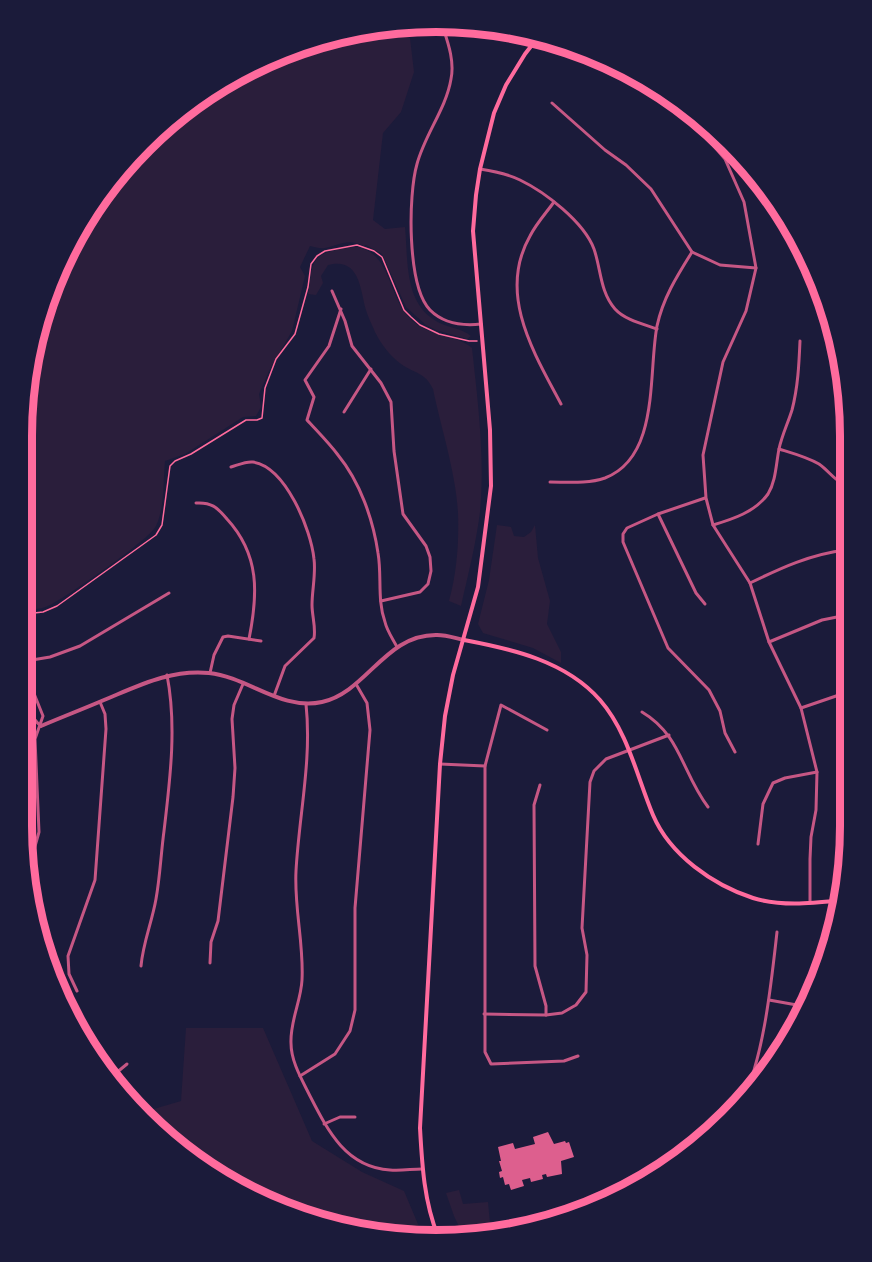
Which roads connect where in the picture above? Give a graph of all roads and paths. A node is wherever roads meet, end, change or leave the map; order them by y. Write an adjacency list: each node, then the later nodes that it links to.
1 (444, 32): 11 (street)
2 (533, 43): 5 (main road)
3 (552, 103): 7 (street)
4 (699, 129): 8 (street)
5 (480, 169): 6 (street); 11 (main road)
6 (554, 202): 12 (street); 16 (street)
7 (692, 252): 8 (street); 12 (street)
8 (756, 268): 22 (street)
9 (332, 291): 10 (street)
10 (341, 309): 15 (street); 29 (street)
11 (481, 324): 13 (main road)
12 (657, 329): 20 (street)
13 (483, 341): 31 (path); 34 (main road)
14 (800, 341): 18 (street)
15 (371, 369): 17 (street); 29 (street)
16 (561, 404)
17 (344, 412)
18 (779, 449): 21 (street); 25 (street)
19 (231, 467): 45 (street)
20 (550, 482)
21 (840, 482)
22 (706, 498): 24 (street); 25 (street)
23 (196, 503): 33 (street)
24 (658, 514): 30 (street); 55 (street)
25 (712, 525): 27 (street)
26 (840, 551): 27 (street)
27 (750, 583): 36 (street)
28 (169, 593): 38 (street)
29 (381, 601): 37 (street)
30 (705, 604)
31 (32, 613)
32 (840, 617): 36 (street)
33 (249, 639): 35 (street); 39 (street)
34 (464, 640): 37 (street); 54 (main road); 56 (main road)
35 (261, 641)
36 (769, 642): 48 (street)
37 (398, 647): 42 (street)
38 (32, 660)
39 (210, 673): 40 (street); 41 (street)
40 (167, 675): 46 (street); 67 (street)
41 (243, 684): 45 (street); 66 (street)
42 (356, 684): 47 (street); 76 (street)
43 (32, 687): 51 (street)
44 (839, 695): 48 (street)
45 (274, 696): 47 (street)
46 (100, 702): 51 (street); 68 (street)
47 (306, 704): 76 (street)
48 (801, 708): 58 (street)
49 (642, 712): 53 (street)
50 (32, 718): 51 (street)
51 (41, 726): 62 (street)
52 (547, 730): 57 (street)
53 (669, 735): 54 (street); 60 (street)
54 (628, 749): 64 (main road); 72 (street)
55 (735, 752)
56 (440, 764): 57 (street); 80 (main road)
57 (486, 766): 71 (street)
58 (817, 772): 61 (street); 64 (street)
59 (540, 786): 72 (street)
60 (708, 807)
61 (758, 844)
62 (32, 856)
63 (834, 901): 64 (main road)
64 (810, 903)
65 (777, 932): 69 (street)
66 (210, 963)
67 (141, 966)
68 (77, 991)
69 (769, 1000): 70 (street); 77 (street)
70 (799, 1005)
71 (484, 1014): 72 (street); 73 (street)
72 (546, 1015)
73 (578, 1056)
74 (127, 1064): 75 (street)
75 (116, 1073)
76 (300, 1076): 79 (street)
77 (750, 1080)
78 (355, 1118): 79 (street)
79 (324, 1124): 80 (street)
80 (422, 1169): 81 (main road)
81 (436, 1231)

